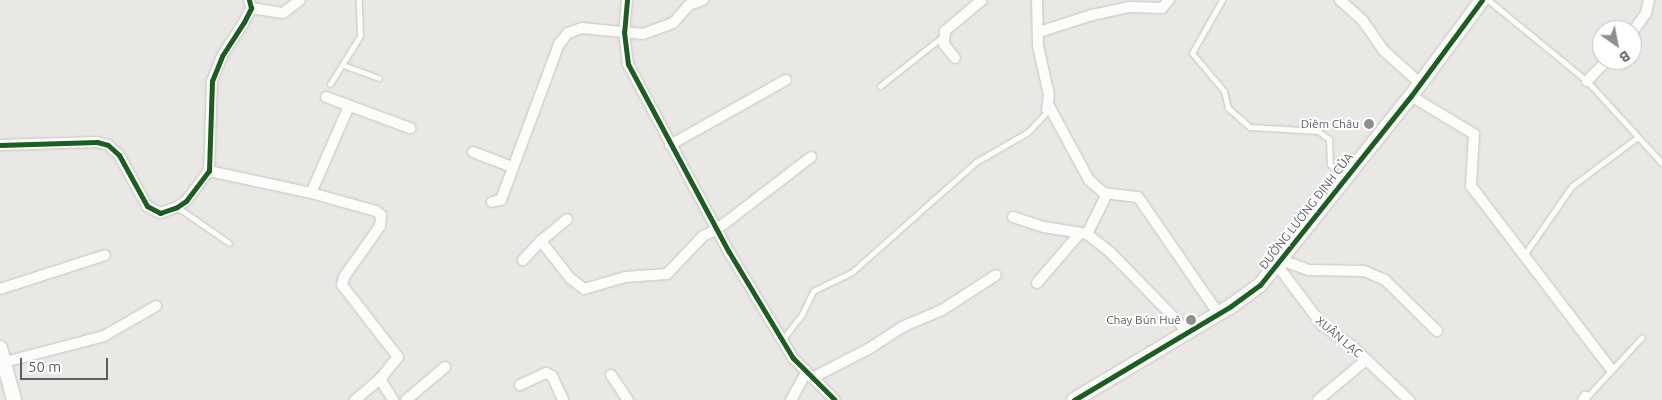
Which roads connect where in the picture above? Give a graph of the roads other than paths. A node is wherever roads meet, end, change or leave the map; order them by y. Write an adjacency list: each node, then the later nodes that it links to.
1 (300, 0): 13 (street)
2 (359, 0): 19 (lane)
3 (627, 0): 15 (street)
4 (703, 0): 15 (street)
5 (982, 0): 17 (street)
6 (1037, 0): 16 (street)
7 (1169, 0): 16 (street)
8 (1222, 0): 40 (lane)
9 (1340, 0): 25 (street)
10 (1482, 0): 25 (street, ĐƯỜNG LƯƠNG ĐỊNH CỦA)
11 (1488, 0): 23 (lane)
12 (1649, 0): 14 (street)
13 (250, 4): 39 (street)
14 (1641, 20)
15 (624, 32): 34 (street); 38 (street)
16 (1039, 32): 30 (street)
17 (942, 37): 18 (street); 26 (lane)
18 (955, 58)
19 (343, 66): 21 (lane); 24 (lane)
20 (1597, 70): 23 (street)
21 (379, 78)
22 (786, 80): 34 (street)
23 (1586, 81): 32 (lane)
24 (330, 84)
25 (1421, 84): 27 (street, ĐƯỜNG LƯƠNG ĐỊNH CỦA)
26 (880, 86)
27 (1411, 96): 40 (street, ĐƯỜNG LƯƠNG ĐỊNH CỦA); 52 (street)
28 (326, 97): 29 (street)
29 (348, 106): 31 (street); 41 (street)
30 (1047, 110): 42 (street); 63 (lane)
31 (410, 128)
32 (1638, 137): 37 (lane); 52 (lane)
33 (0, 145): 44 (street)
34 (670, 145): 47 (street)
35 (473, 152): 38 (street)
36 (812, 157): 47 (street)
37 (1662, 163)
38 (512, 167): 43 (street)
39 (209, 171): 41 (street); 44 (street)
40 (1343, 181): 54 (street, ĐƯỜNG LƯƠNG ĐỊNH CỦA)
41 (311, 192): 71 (street)
42 (1107, 194): 48 (street); 59 (street)
43 (492, 202)
44 (176, 207): 50 (lane)
45 (1013, 217): 48 (street)
46 (567, 219): 49 (street)
47 (716, 230): 49 (street); 63 (street)
48 (1083, 234): 56 (street); 60 (street)
49 (541, 241): 53 (street)
50 (229, 243)
51 (105, 255): 57 (street)
52 (1524, 255): 68 (street)
53 (523, 260)
54 (1279, 263): 59 (street, ĐƯỜNG LƯƠNG ĐỊNH CỦA); 61 (street); 65 (street, XUÂN LẠC)
55 (996, 275): 70 (street)
56 (1037, 283)
57 (0, 289)
58 (156, 306): 66 (street)
59 (1218, 313): 60 (street, ĐƯỜNG LƯƠNG ĐỊNH CỦA)
60 (1187, 331): 82 (street, ĐƯỜNG LƯƠNG ĐỊNH CỦA)
61 (1437, 331)
62 (1642, 337): 68 (lane)
63 (782, 340): 70 (street)
64 (0, 348): 66 (street)
65 (1366, 360): 83 (street); 84 (street, XUÂN LẠC)
66 (4, 362): 74 (street)
67 (445, 367): 77 (street)
68 (1611, 369): 73 (lane)
69 (611, 375): 79 (street)
70 (809, 375): 80 (street); 81 (street)
71 (380, 379): 75 (street); 76 (street)
72 (520, 385): 78 (street)
73 (1584, 399)
74 (14, 400)
75 (355, 400)
76 (393, 400)
77 (406, 400)
78 (563, 400)
79 (628, 400)
80 (791, 400)
81 (835, 400)
82 (1074, 400)
83 (1318, 400)
84 (1408, 400)

